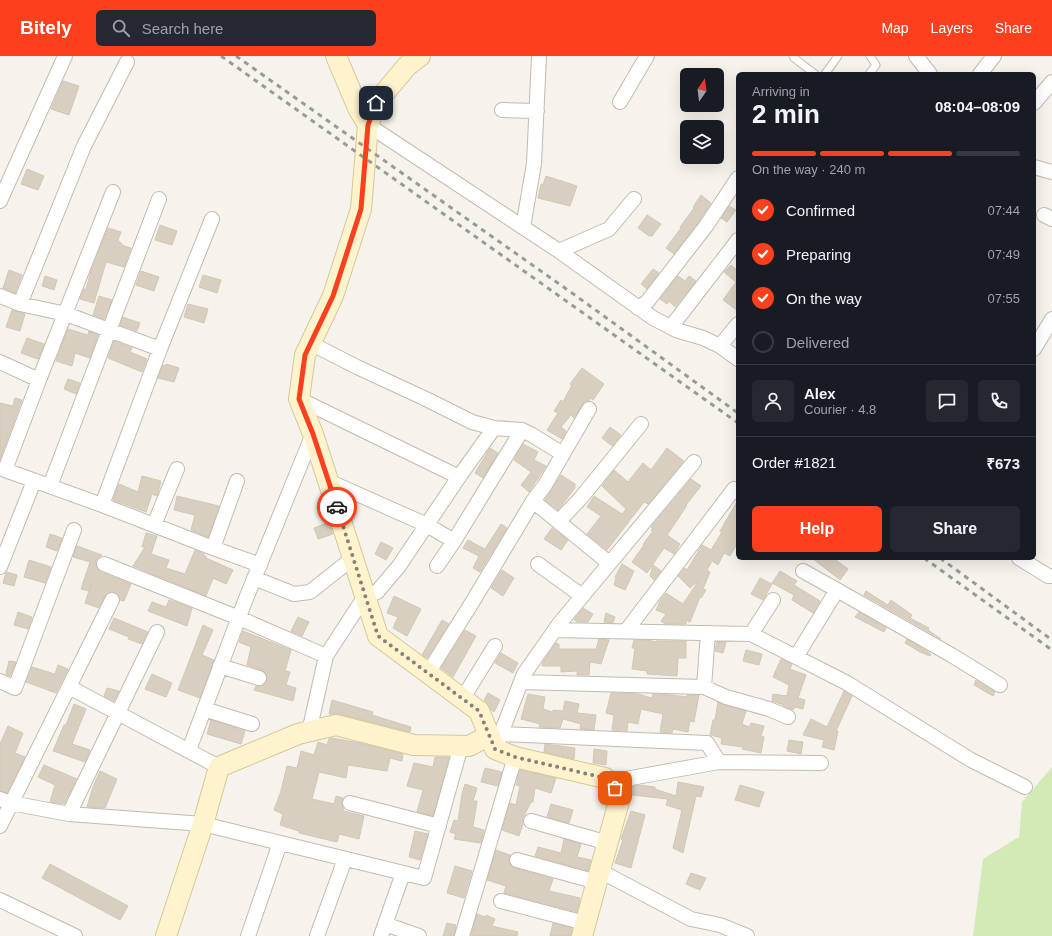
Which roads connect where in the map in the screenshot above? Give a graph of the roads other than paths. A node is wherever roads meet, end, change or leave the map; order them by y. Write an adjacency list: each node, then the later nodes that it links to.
1 (65, 56): 29 (street)
2 (336, 56): 22 (street)
3 (420, 56): 22 (street)
4 (540, 56): 21 (street)
5 (646, 56): 19 (street)
6 (793, 56): 12 (lane)
7 (838, 56): 13 (lane)
8 (870, 56): 14 (lane)
9 (916, 56): 15 (street)
10 (994, 56): 16 (street)
11 (127, 62): 35 (street)
12 (812, 72)
13 (826, 72)
14 (871, 72)
15 (928, 72)
16 (982, 72)
17 (1052, 82): 18 (street)
18 (1036, 101)
19 (620, 102)
20 (502, 110): 21 (street)
21 (537, 111): 31 (street)
22 (368, 125): 31 (street); 42 (street)
23 (1036, 168): 24 (street)
24 (1052, 172)
25 (736, 181): 36 (street)
26 (113, 192): 37 (street)
27 (159, 199): 41 (street)
28 (634, 199): 33 (street)
29 (0, 201)
30 (212, 219): 45 (street)
31 (523, 227): 33 (street)
32 (736, 243): 40 (street)
33 (559, 251): 36 (street)
34 (0, 296): 35 (street)
35 (20, 304): 37 (street)
36 (638, 308): 40 (street)
37 (66, 314): 41 (street); 48 (street)
38 (1052, 319): 44 (street)
39 (736, 326): 43 (street)
40 (671, 327): 43 (street)
41 (109, 330): 45 (street); 62 (street)
42 (310, 344): 49 (street); 52 (street)
43 (720, 346): 46 (street)
44 (1036, 346)
45 (160, 349): 65 (street)
46 (736, 358)
47 (1, 367): 48 (street)
48 (39, 380): 60 (street)
49 (299, 399): 54 (street); 58 (street)
50 (590, 409): 55 (street)
51 (641, 424): 66 (street)
52 (494, 428): 53 (street); 58 (street)
53 (522, 430): 55 (street); 70 (street)
54 (313, 434): 59 (street); 76 (street)
55 (563, 454): 64 (street)
56 (694, 462): 74 (street)
57 (177, 469): 67 (street)
58 (459, 477): 68 (street)
59 (328, 480): 68 (street); 72 (street)
60 (34, 481): 62 (street); 78 (street)
61 (237, 481): 71 (street)
62 (50, 486): 65 (street)
63 (734, 489): 91 (street)
64 (533, 501): 66 (street); 98 (street)
65 (102, 505): 67 (street)
66 (559, 521): 74 (street)
67 (154, 525): 71 (street)
68 (427, 525): 70 (street); 84 (street)
69 (74, 530): 100 (street)
70 (454, 541): 79 (street)
71 (213, 548): 76 (street)
72 (353, 558): 82 (street); 84 (street)
73 (1022, 560): 81 (street)
74 (609, 563): 85 (street)
75 (104, 564): 88 (street)
76 (260, 564): 82 (street)
77 (538, 564): 85 (street)
78 (0, 565)
79 (436, 566)
80 (803, 571): 83 (street)
81 (1052, 576)
82 (254, 578): 88 (street)
83 (837, 590): 96 (street); 102 (street)
84 (365, 596): 95 (street); 98 (street)
85 (582, 596): 89 (street)
86 (112, 600): 103 (street)
87 (773, 600): 93 (street)
88 (239, 618): 95 (street); 97 (street)
89 (555, 630): 91 (street); 101 (street)
90 (157, 632): 107 (street)
91 (626, 632): 92 (street)
92 (708, 633): 93 (street); 104 (street)
93 (751, 634): 96 (street)
94 (495, 646): 105 (street)
95 (326, 656): 110 (street)
96 (796, 657): 119 (street)
97 (220, 666): 99 (street); 106 (street)
98 (428, 672): 105 (street)
99 (259, 678)
100 (0, 681)
101 (520, 682): 104 (street); 111 (street)
102 (1000, 685)
103 (68, 687): 107 (street); 120 (street)
104 (704, 687): 108 (street)
105 (463, 698): 111 (street)
106 (204, 710): 109 (street); 113 (street)
107 (118, 713): 113 (street); 122 (street)
108 (788, 717)
109 (252, 724)
110 (309, 732): 112 (street); 117 (street)
111 (495, 740): 112 (street); 114 (street); 115 (street)
112 (461, 746): 126 (street)
113 (189, 750): 117 (street)
114 (515, 757): 118 (street); 142 (street)
115 (719, 762): 116 (street); 118 (street)
116 (821, 763)
117 (220, 767): 124 (street)
118 (609, 782): 128 (street)
119 (1025, 787)
120 (5, 801): 122 (street); 125 (street)
121 (350, 803): 126 (street)
122 (70, 814): 124 (street)
123 (531, 821): 128 (street)
124 (203, 824): 127 (street); 138 (street)
125 (0, 826)
126 (438, 826): 131 (street)
127 (280, 843): 129 (street); 139 (street)
128 (608, 843): 132 (street)
129 (345, 859): 131 (street); 140 (street)
130 (517, 860): 132 (street)
131 (402, 873): 136 (street)
132 (598, 877): 135 (street); 143 (street)
133 (0, 900): 137 (street)
134 (501, 901): 135 (street)
135 (584, 929)
136 (383, 930): 141 (street)
137 (75, 936)
138 (166, 936)
139 (248, 936)
140 (317, 936)
141 (419, 936)
142 (462, 936)
143 (747, 936)

